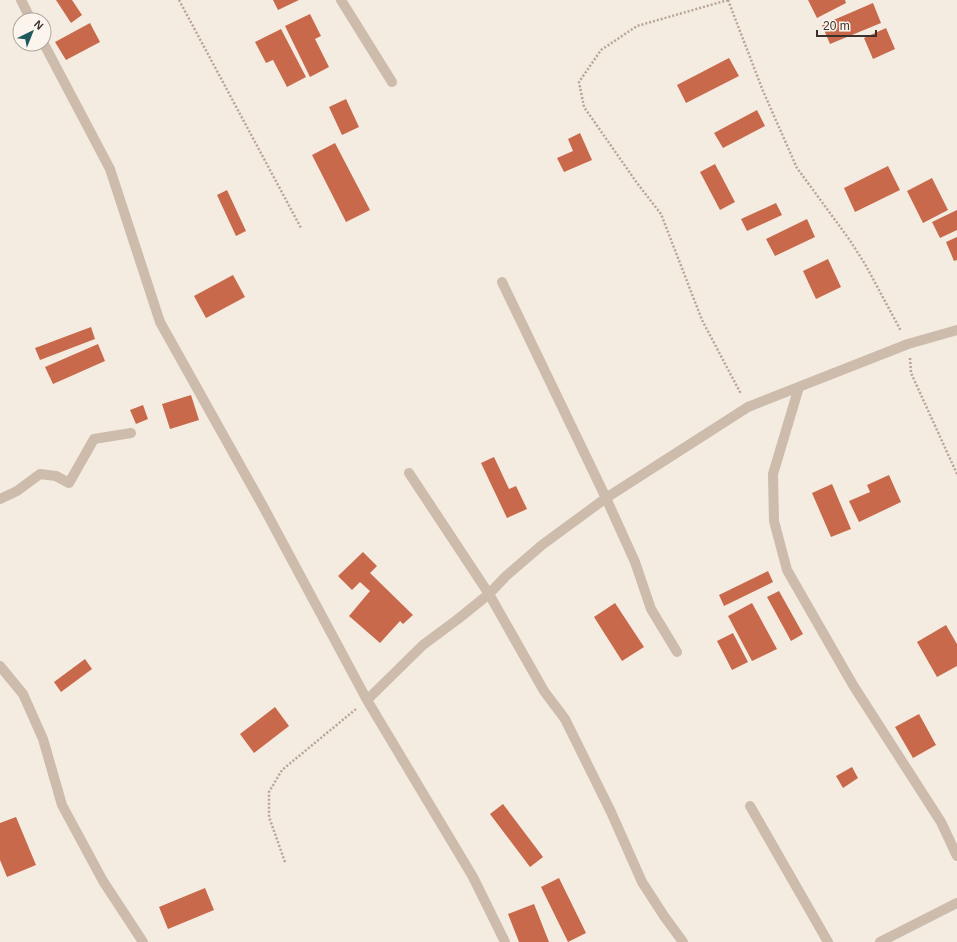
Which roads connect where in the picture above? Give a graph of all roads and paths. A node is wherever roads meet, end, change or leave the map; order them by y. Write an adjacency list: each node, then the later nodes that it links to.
1 (21, 0): 5 (street)
2 (179, 0): 8 (path)
3 (341, 0): 7 (street)
4 (728, 0): 11 (path); 13 (path)
5 (27, 12)
6 (48, 52): 22 (street)
7 (392, 82)
8 (301, 228)
9 (502, 282): 18 (street)
10 (957, 330): 11 (street)
11 (908, 344): 12 (street); 16 (path)
12 (799, 387): 13 (street); 24 (street)
13 (748, 407): 18 (street)
14 (131, 433): 17 (street)
15 (409, 473): 19 (street)
16 (957, 474)
17 (0, 498)
18 (606, 498): 19 (street); 20 (street)
19 (489, 594): 22 (street); 29 (street)
20 (676, 652)
21 (0, 666): 27 (street)
22 (367, 700): 25 (path); 28 (street)
23 (750, 806): 30 (street)
24 (957, 856)
25 (285, 862)
26 (957, 903): 31 (street)
27 (143, 942)
28 (505, 942)
29 (683, 942)
30 (828, 942)
31 (880, 942)

